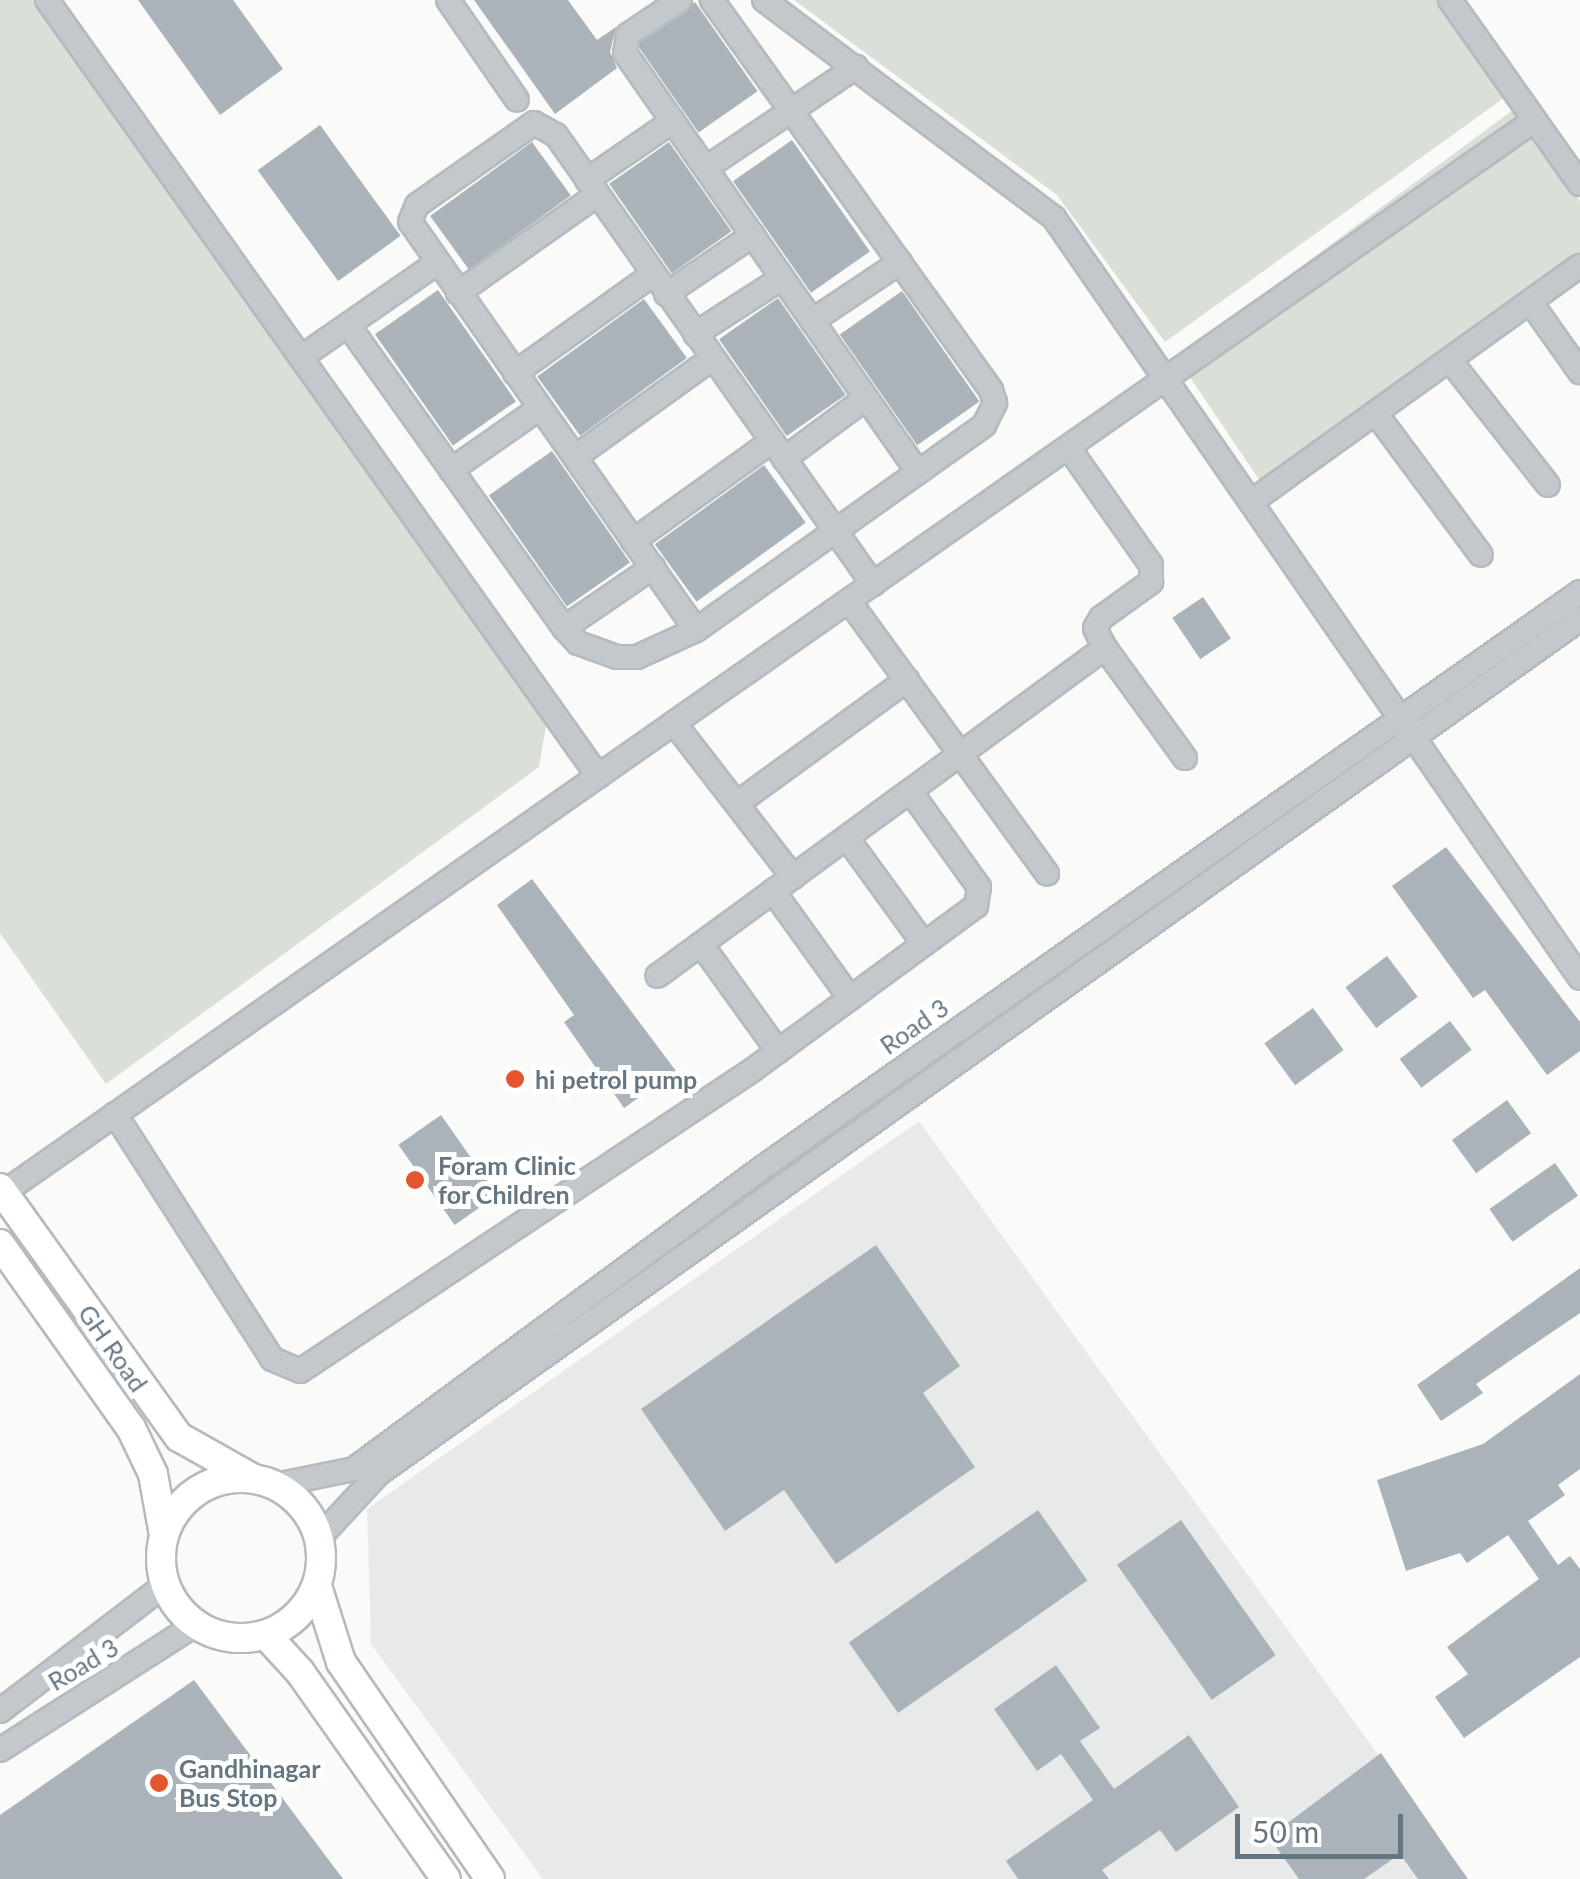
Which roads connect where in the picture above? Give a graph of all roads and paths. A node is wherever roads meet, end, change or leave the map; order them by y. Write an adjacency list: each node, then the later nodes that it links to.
1 (47, 0): 27 (street)
2 (448, 0): 8 (street)
3 (680, 0): 11 (street)
4 (712, 0): 9 (street)
5 (764, 0): 7 (street)
6 (1450, 0): 10 (street)
7 (856, 67): 9 (street); 32 (street)
8 (518, 100)
9 (789, 110): 13 (street); 17 (street)
10 (1535, 120): 12 (street); 32 (street)
11 (673, 121): 13 (street); 15 (street)
12 (1572, 157): 14 (street)
13 (706, 168): 16 (street)
14 (1580, 184)
15 (592, 188): 18 (street); 21 (street); 22 (street)
16 (752, 234): 20 (street); 21 (street)
17 (900, 262): 24 (street); 40 (street)
18 (437, 263): 22 (street); 25 (street)
19 (1580, 266): 23 (street)
20 (782, 278): 24 (street); 26 (street)
21 (659, 284): 26 (street); 31 (street)
22 (458, 292): 31 (street)
23 (1531, 303): 29 (street); 30 (street)
24 (812, 321): 33 (street)
25 (348, 325): 27 (street); 39 (street)
26 (696, 334): 28 (street)
27 (303, 356): 59 (street)
28 (712, 358): 37 (street); 38 (street)
29 (1452, 362): 35 (street); 41 (street)
30 (1580, 372)
31 (515, 373): 34 (street)
32 (1167, 378): 36 (street); 42 (street)
33 (866, 398): 37 (street); 40 (street)
34 (540, 408): 38 (street); 39 (street)
35 (1377, 414): 42 (street); 45 (street)
36 (1068, 447): 47 (street); 53 (street)
37 (778, 450): 43 (street); 44 (street)
38 (574, 457): 44 (street)
39 (452, 470): 51 (street)
40 (918, 472): 43 (street)
41 (1548, 485)
42 (1251, 502): 56 (street)
43 (836, 530): 47 (street); 52 (street)
44 (634, 541): 46 (street)
45 (1481, 554)
46 (652, 568): 51 (street); 52 (street)
47 (873, 584): 49 (street)
48 (1580, 592): 56 (street, Road 3)
49 (849, 600): 54 (street); 55 (street)
50 (1580, 619): 56 (street, Road 3)
51 (564, 628): 52 (street)
52 (696, 630)
53 (1105, 648): 57 (street); 58 (street)
54 (907, 680): 57 (street); 61 (street)
55 (674, 723): 59 (street); 61 (street)
56 (1404, 728): 69 (street); 75 (street, Road 3); 77 (street, Road 3)
57 (961, 754): 60 (street); 63 (street)
58 (1185, 758)
59 (598, 776): 72 (street)
60 (910, 791): 62 (street); 67 (street)
61 (739, 802): 64 (street)
62 (847, 838): 64 (street); 67 (street)
63 (1048, 874)
64 (793, 876): 65 (street)
65 (773, 892): 66 (street); 70 (street)
66 (701, 944): 68 (street); 71 (street)
67 (924, 944): 70 (street)
68 (657, 976)
69 (1580, 978)
70 (850, 998): 71 (street)
71 (778, 1051): 72 (street)
72 (116, 1114): 73 (street)
73 (2, 1190): 75 (main road, GH Road)
74 (0, 1244): 76 (main road, GH Road)
75 (264, 1482): 76 (main road); 77 (main road)
76 (164, 1535): 78 (main road)
77 (319, 1538): 79 (main road)
78 (165, 1585): 80 (main road); 82 (street, Road 3)
79 (317, 1586): 81 (main road); 85 (main road)
80 (195, 1625): 81 (main road); 83 (street, Road 3)
81 (266, 1635): 84 (main road)
82 (0, 1711)
83 (0, 1750)
84 (446, 1879)
85 (490, 1879)

